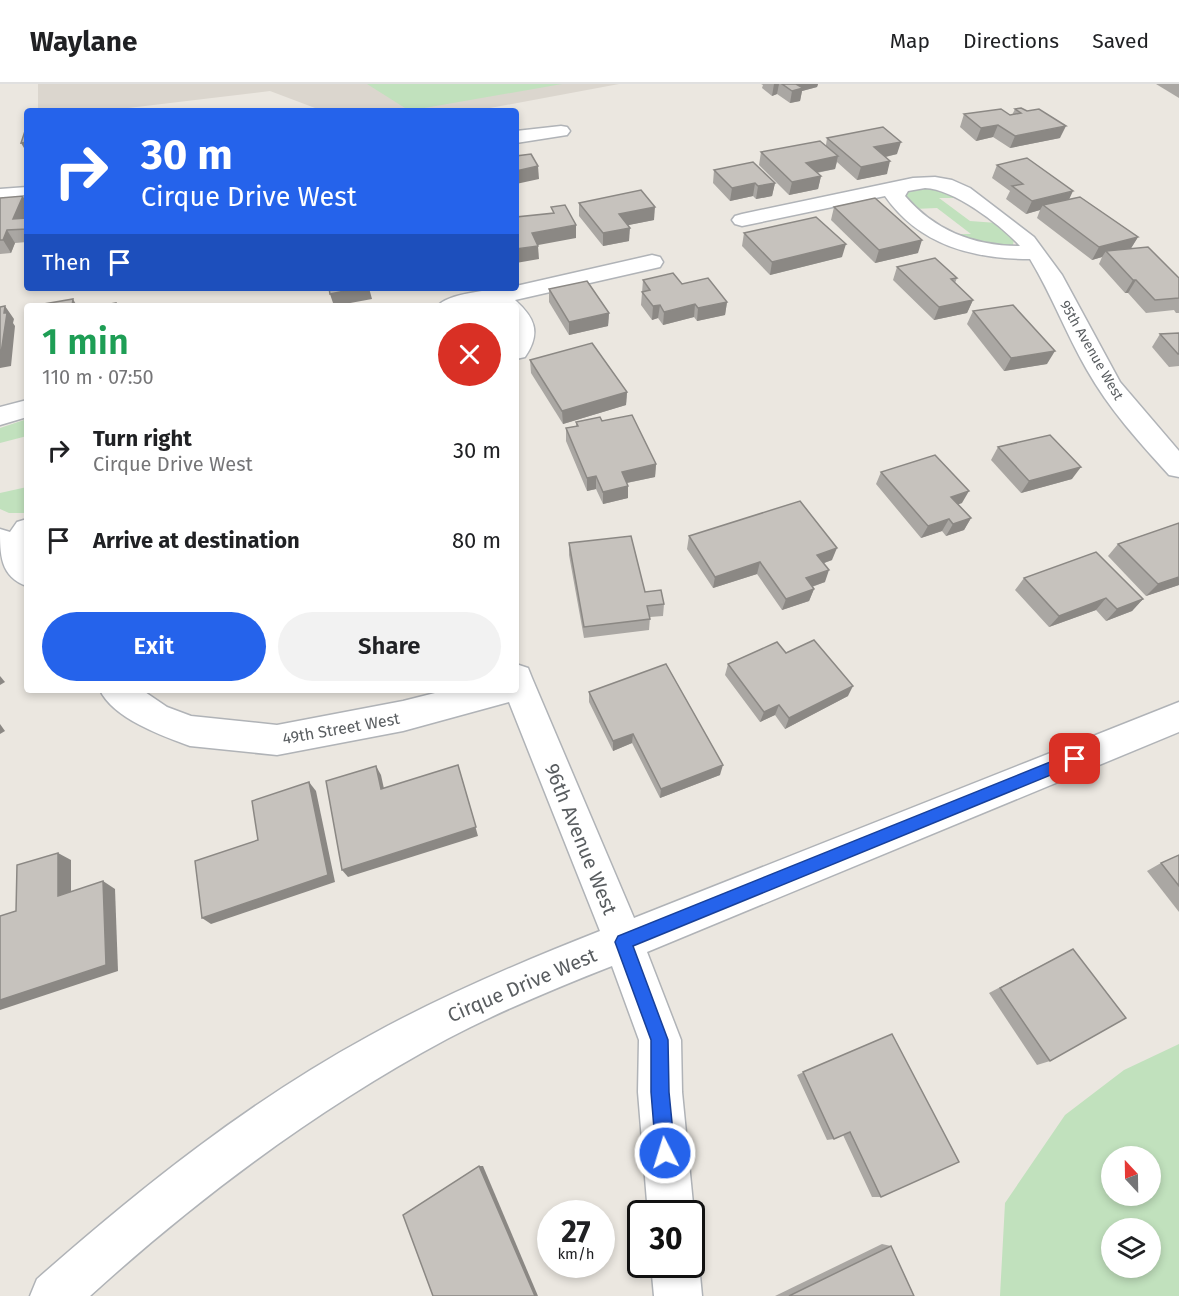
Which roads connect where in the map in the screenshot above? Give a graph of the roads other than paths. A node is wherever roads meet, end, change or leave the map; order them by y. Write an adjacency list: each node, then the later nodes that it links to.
1 (561, 131): 2 (street)
2 (519, 137)
3 (900, 187): 6 (street, 95th Avenue West); 7 (street, 95th Avenue West); 7 (street)
4 (24, 193): 5 (street)
5 (0, 195)
6 (742, 220)
7 (1036, 253): 15 (street, 95th Avenue West)
8 (652, 262): 9 (street)
9 (501, 302): 10 (street)
10 (461, 303)
11 (519, 318): 12 (street)
12 (519, 348)
13 (24, 409): 14 (street)
14 (0, 416)
15 (1179, 468)
16 (120, 693): 17 (street, 49th Street West)
17 (485, 693)
18 (516, 693): 20 (street, 96th Avenue West)
19 (1179, 717): 20 (street, Cirque Drive West)
20 (624, 942): 21 (street, 96th Avenue West); 23 (street, Cirque Drive West)
21 (670, 1200)
22 (676, 1278): 24 (street)
23 (54, 1296)
24 (678, 1296)

